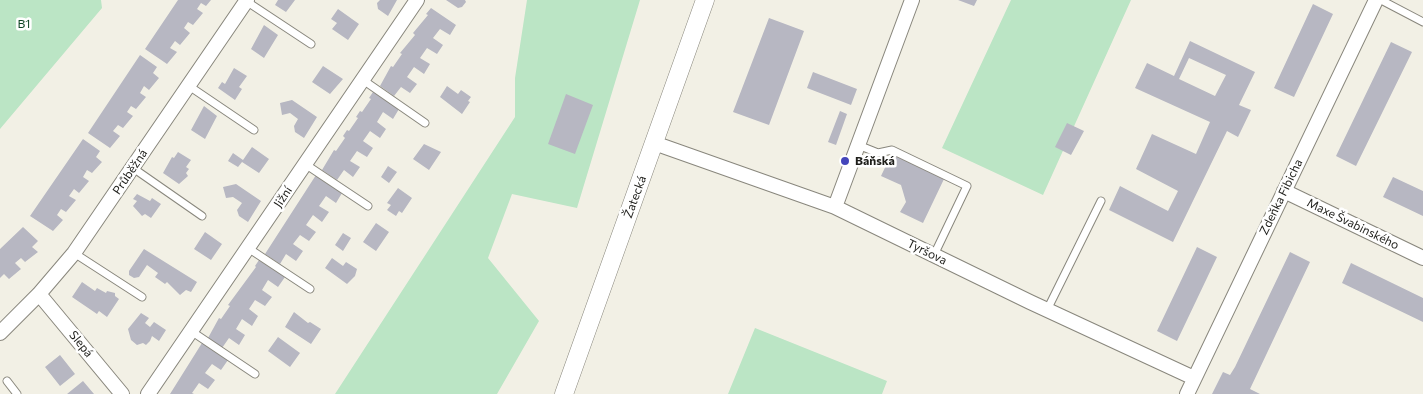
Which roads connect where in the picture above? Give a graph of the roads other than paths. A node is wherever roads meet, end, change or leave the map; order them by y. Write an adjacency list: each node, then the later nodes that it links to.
1 (417, 0): 9 (street, Jižní)
2 (705, 0): 13 (street, Žatecká)
3 (912, 0): 14 (street)
4 (1376, 0): 17 (street, Zdeňka Fibicha)
5 (1381, 0): 7 (lane)
6 (247, 1): 8 (lane); 10 (street, Průběžná)
7 (1423, 22)
8 (311, 44)
9 (363, 80): 11 (lane); 15 (street, Jižní)
10 (189, 86): 12 (lane); 16 (street, Průběžná)
11 (425, 123)
12 (254, 130)
13 (654, 143): 20 (street, Tyršova); 38 (street, Žatecká)
14 (858, 145): 20 (street); 24 (lane)
15 (305, 164): 19 (lane); 22 (street, Jižní)
16 (133, 168): 21 (lane); 23 (street, Průběžná)
17 (1284, 191): 25 (street, Maxe Švabinského); 33 (street, Zdeňka Fibicha)
18 (1101, 201): 29 (lane)
19 (368, 206)
20 (835, 207): 24 (street, Tyršova)
21 (202, 216)
22 (248, 248): 26 (lane); 30 (street, Jižní)
23 (74, 254): 27 (street, Průběžná); 28 (lane)
24 (934, 256): 29 (street, Tyršova)
25 (1423, 258)
26 (310, 289)
27 (39, 294): 31 (street, Průběžná); 36 (street, Slepá)
28 (142, 298)
29 (1047, 310): 33 (street, Tyršova)
30 (191, 331): 32 (lane); 37 (street, Jižní)
31 (0, 333)
32 (255, 374)
33 (1194, 378): 39 (street, Zdeňka Fibicha)
34 (7, 381): 35 (lane)
35 (17, 394)
36 (122, 394)
37 (148, 394)
38 (564, 394)
39 (1187, 394)

